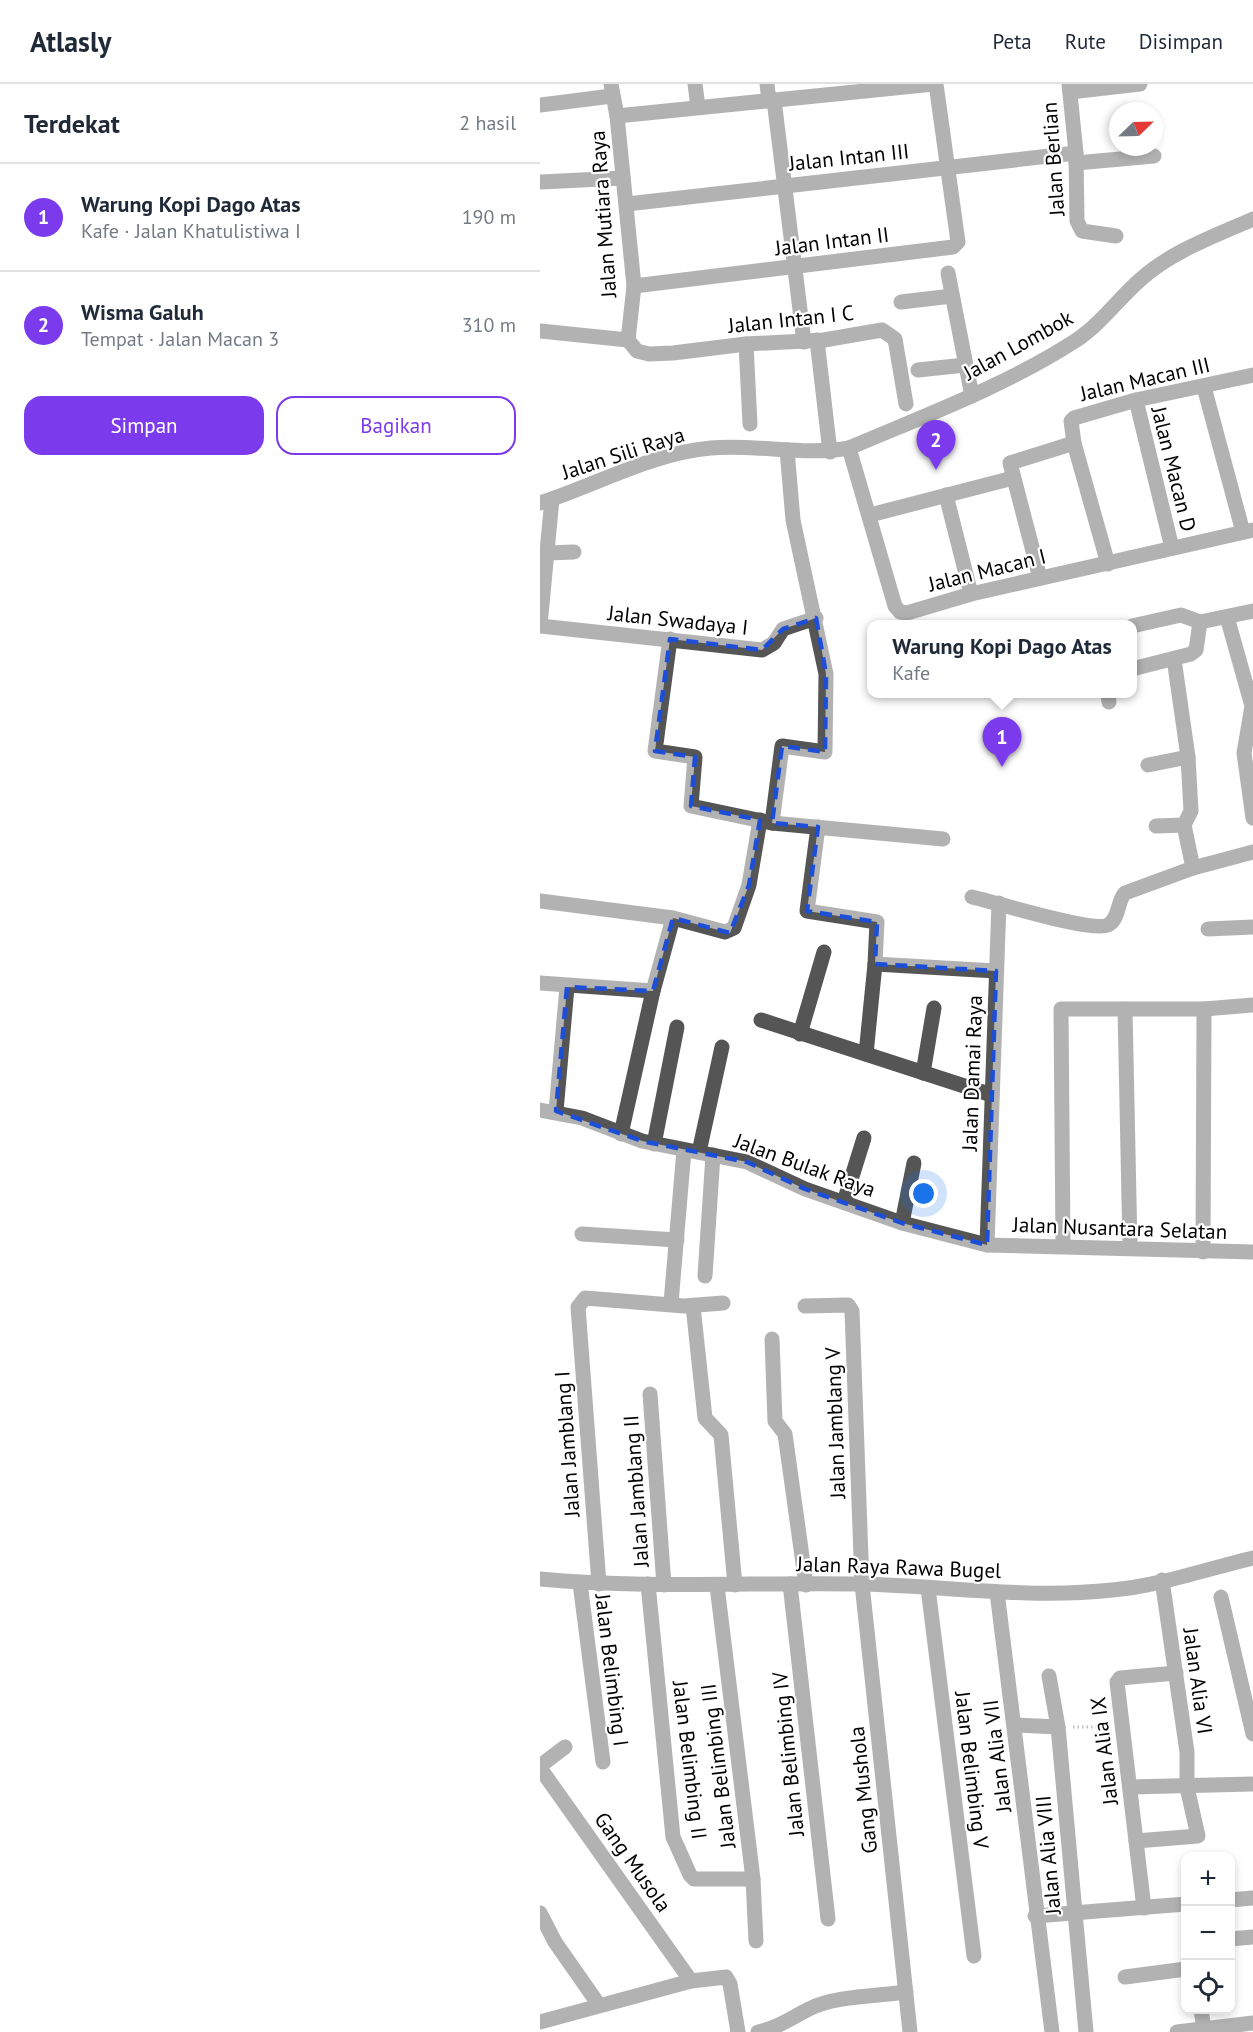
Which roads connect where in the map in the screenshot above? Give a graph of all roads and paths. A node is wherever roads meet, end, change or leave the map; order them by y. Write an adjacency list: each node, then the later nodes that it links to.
1 (695, 84): 10 (street)
2 (768, 84): 8 (street)
3 (935, 84): 5 (street); 14 (street)
4 (1140, 84): 6 (street)
5 (840, 88): 8 (street)
6 (1070, 88): 13 (street, Jalan Berlian)
7 (611, 90): 9 (street); 11 (street, Jalan Mutiara Raya)
8 (772, 100): 10 (street); 17 (street)
9 (540, 105)
10 (698, 107): 11 (street)
11 (617, 116): 15 (street, Jalan Mutiara Raya)
12 (1154, 156): 13 (street, Jalan Intan III)
13 (1076, 158): 14 (street, Jalan Intan III); 20 (street, Jalan Berlian)
14 (947, 168): 17 (street, Jalan Intan III); 21 (street, Jalan Intan II)
15 (623, 178): 16 (street); 18 (street, Jalan Mutiara Raya)
16 (540, 182)
17 (785, 185): 18 (street, Jalan Intan III); 21 (street)
18 (627, 204): 23 (street, Jalan Mutiara Raya)
19 (1253, 219): 34 (street, Jalan Lombok)
20 (1116, 236)
21 (795, 266): 23 (street, Jalan Intan II); 28 (street)
22 (948, 273): 24 (street)
23 (634, 286): 27 (street, Jalan Mutiara Raya)
24 (952, 296): 25 (street); 30 (street)
25 (901, 302)
26 (540, 331): 27 (street)
27 (628, 340): 29 (street, Jalan Intan I C)
28 (811, 341): 29 (street, Jalan Intan I C); 36 (street, Jalan Intan I C); 41 (street)
29 (746, 344): 37 (street)
30 (965, 365): 31 (street); 34 (street)
31 (918, 370)
32 (1253, 375): 33 (street, Jalan Macan III)
33 (1204, 387): 35 (street, Jalan Macan III); 46 (street)
34 (972, 396): 39 (street, Jalan Lombok)
35 (1136, 400): 38 (street, Jalan Macan III); 47 (street, Jalan Macan D)
36 (906, 404)
37 (750, 424)
38 (1074, 443): 42 (street); 50 (street)
39 (849, 448): 41 (street, Jalan Lombok); 45 (street, Jalan Macan I)
40 (787, 450): 41 (street, Jalan Lombok); 44 (street, Jalan Sili Raya); 56 (street)
41 (830, 452)
42 (1013, 478): 43 (street); 52 (street)
43 (946, 495): 45 (street); 53 (street)
44 (546, 501): 49 (street)
45 (870, 515): 53 (street, Jalan Macan I)
46 (1248, 531): 47 (street, Jalan Macan I)
47 (1172, 548): 50 (street, Jalan Macan I)
48 (574, 552): 49 (street)
49 (547, 553): 51 (street)
50 (1108, 564): 52 (street, Jalan Macan I)
51 (542, 577): 59 (street)
52 (1040, 578): 53 (street, Jalan Macan I)
53 (971, 594)
54 (1253, 611): 55 (street)
55 (1227, 616): 57 (street); 65 (street)
56 (816, 618): 60 (street, Jalan Swadaya I); 66 (street)
57 (1200, 622): 58 (street); 61 (street)
58 (1137, 625)
59 (540, 626): 60 (street, Jalan Swadaya I)
60 (670, 639): 66 (street)
61 (1174, 659): 62 (street); 63 (street)
62 (1137, 668)
63 (1188, 757): 64 (street); 67 (street)
64 (1148, 765)
65 (1253, 818)
66 (766, 822): 69 (street); 76 (street)
67 (1184, 825): 68 (street); 72 (street)
68 (1156, 826)
69 (818, 827): 70 (street); 80 (street)
70 (943, 839)
71 (1253, 852): 72 (street)
72 (1193, 868): 75 (street)
73 (972, 897): 75 (street)
74 (540, 901): 76 (street)
75 (999, 903): 81 (street, Jalan Damai Raya)
76 (673, 918): 84 (street)
77 (1253, 927): 78 (street)
78 (1208, 929)
79 (824, 952): 91 (street)
80 (875, 964): 81 (street); 93 (street)
81 (996, 971): 95 (street, Jalan Damai Raya)
82 (540, 983): 83 (street)
83 (567, 987): 84 (street); 97 (street)
84 (652, 991): 98 (street)
85 (1253, 1005): 88 (street)
86 (934, 1008): 94 (street)
87 (1125, 1009): 88 (street); 108 (street); 109 (street)
88 (1204, 1009): 110 (street)
89 (761, 1020): 91 (street)
90 (676, 1027): 100 (street)
91 (800, 1034): 93 (street)
92 (722, 1047): 101 (street)
93 (866, 1054): 94 (street)
94 (923, 1073): 95 (street)
95 (992, 1095): 107 (street, Jalan Damai Raya)
96 (540, 1110): 97 (street, Jalan Bulak Raya)
97 (556, 1111): 98 (street, Jalan Bulak Raya)
98 (621, 1134): 100 (street, Jalan Bulak Raya)
99 (864, 1138): 103 (street)
100 (654, 1144): 101 (street, Jalan Bulak Raya)
101 (699, 1152): 103 (street, Jalan Bulak Raya); 106 (street); 112 (street)
102 (914, 1163): 104 (street)
103 (844, 1202): 104 (street, Jalan Bulak Raya)
104 (902, 1223): 107 (street, Jalan Bulak Raya)
105 (582, 1234): 106 (street)
106 (677, 1239): 113 (street)
107 (987, 1245): 108 (street, Jalan Nusantara Selatan)
108 (1063, 1246): 109 (street, Jalan Nusantara Selatan)
109 (1130, 1247): 110 (street, Jalan Nusantara Selatan)
110 (1203, 1252): 111 (street, Jalan Nusantara Selatan)
111 (1253, 1252)
112 (705, 1276)
113 (672, 1303): 115 (street); 123 (street, Jalan Jamblang I)
114 (723, 1303): 115 (street)
115 (693, 1306): 128 (street)
116 (805, 1306): 126 (street, Jalan Jamblang V)
117 (772, 1339): 129 (street)
118 (650, 1394): 127 (street, Jalan Jamblang II)
119 (1253, 1558): 121 (street, Jalan Raya Rawa Bugel)
120 (540, 1580): 122 (street, Jalan Raya Rawa Bugel)
121 (1162, 1580): 132 (street, Jalan Raya Rawa Bugel); 134 (street, Jalan Alia VI)
122 (580, 1583): 123 (street, Jalan Raya Rawa Bugel); 141 (street, Jalan Belimbing I)
123 (599, 1584): 124 (street, Jalan Raya Rawa Bugel)
124 (648, 1584): 127 (street, Jalan Raya Rawa Bugel); 147 (street, Jalan Belimbing II)
125 (790, 1584): 128 (street, Jalan Raya Rawa Bugel); 129 (street, Jalan Raya Rawa Bugel); 155 (street, Jalan Belimbing IV)
126 (862, 1584): 129 (street, Jalan Raya Rawa Bugel); 131 (street, Jalan Raya Rawa Bugel); 163 (street, Gang Mushola)
127 (664, 1585): 130 (street, Jalan Raya Rawa Bugel)
128 (735, 1585): 130 (street, Jalan Raya Rawa Bugel)
129 (806, 1585)
130 (717, 1586): 147 (street, Jalan Belimbing III)
131 (928, 1588): 132 (street, Jalan Raya Rawa Bugel); 159 (street, Jalan Belimbing V)
132 (997, 1592): 136 (street, Jalan Alia VII)
133 (1221, 1597): 139 (street)
134 (1176, 1673): 138 (street, Jalan Alia IX); 145 (street, Jalan Alia VI)
135 (1049, 1676): 137 (street, Jalan Alia VIII)
136 (1016, 1725): 137 (street); 154 (street, Jalan Alia VII)
137 (1058, 1727): 138 (path); 152 (street, Jalan Alia VIII)
138 (1122, 1727): 144 (street, Jalan Alia IX)
139 (1253, 1734)
140 (565, 1747): 142 (street)
141 (603, 1762)
142 (540, 1767): 162 (street, Gang Musola)
143 (1253, 1784): 145 (street)
144 (1130, 1787): 145 (street); 146 (street, Jalan Alia IX)
145 (1187, 1787): 146 (street)
146 (1136, 1841): 151 (street, Jalan Alia IX)
147 (753, 1879): 158 (street, Jalan Belimbing III)
148 (1253, 1898): 149 (street)
149 (1235, 1900)
150 (1181, 1905): 151 (street)
151 (1144, 1908): 152 (street)
152 (1075, 1911): 154 (street); 173 (street, Jalan Alia VIII)
153 (540, 1912): 164 (street)
154 (1035, 1916): 172 (street, Jalan Alia VII)
155 (828, 1919)
156 (1253, 1937): 157 (street)
157 (1235, 1939)
158 (756, 1941)
159 (974, 1956)
160 (1181, 1970): 161 (street)
161 (1125, 1977)
162 (691, 1981): 164 (street); 169 (street)
163 (906, 1992): 170 (street); 171 (street, Gang Mushola)
164 (599, 2005): 166 (street)
165 (1202, 2014): 168 (street)
166 (540, 2022)
167 (1253, 2023): 168 (street)
168 (1203, 2028): 174 (street)
169 (738, 2032)
170 (758, 2032)
171 (910, 2032)
172 (1052, 2032)
173 (1086, 2032)
174 (1177, 2032)

